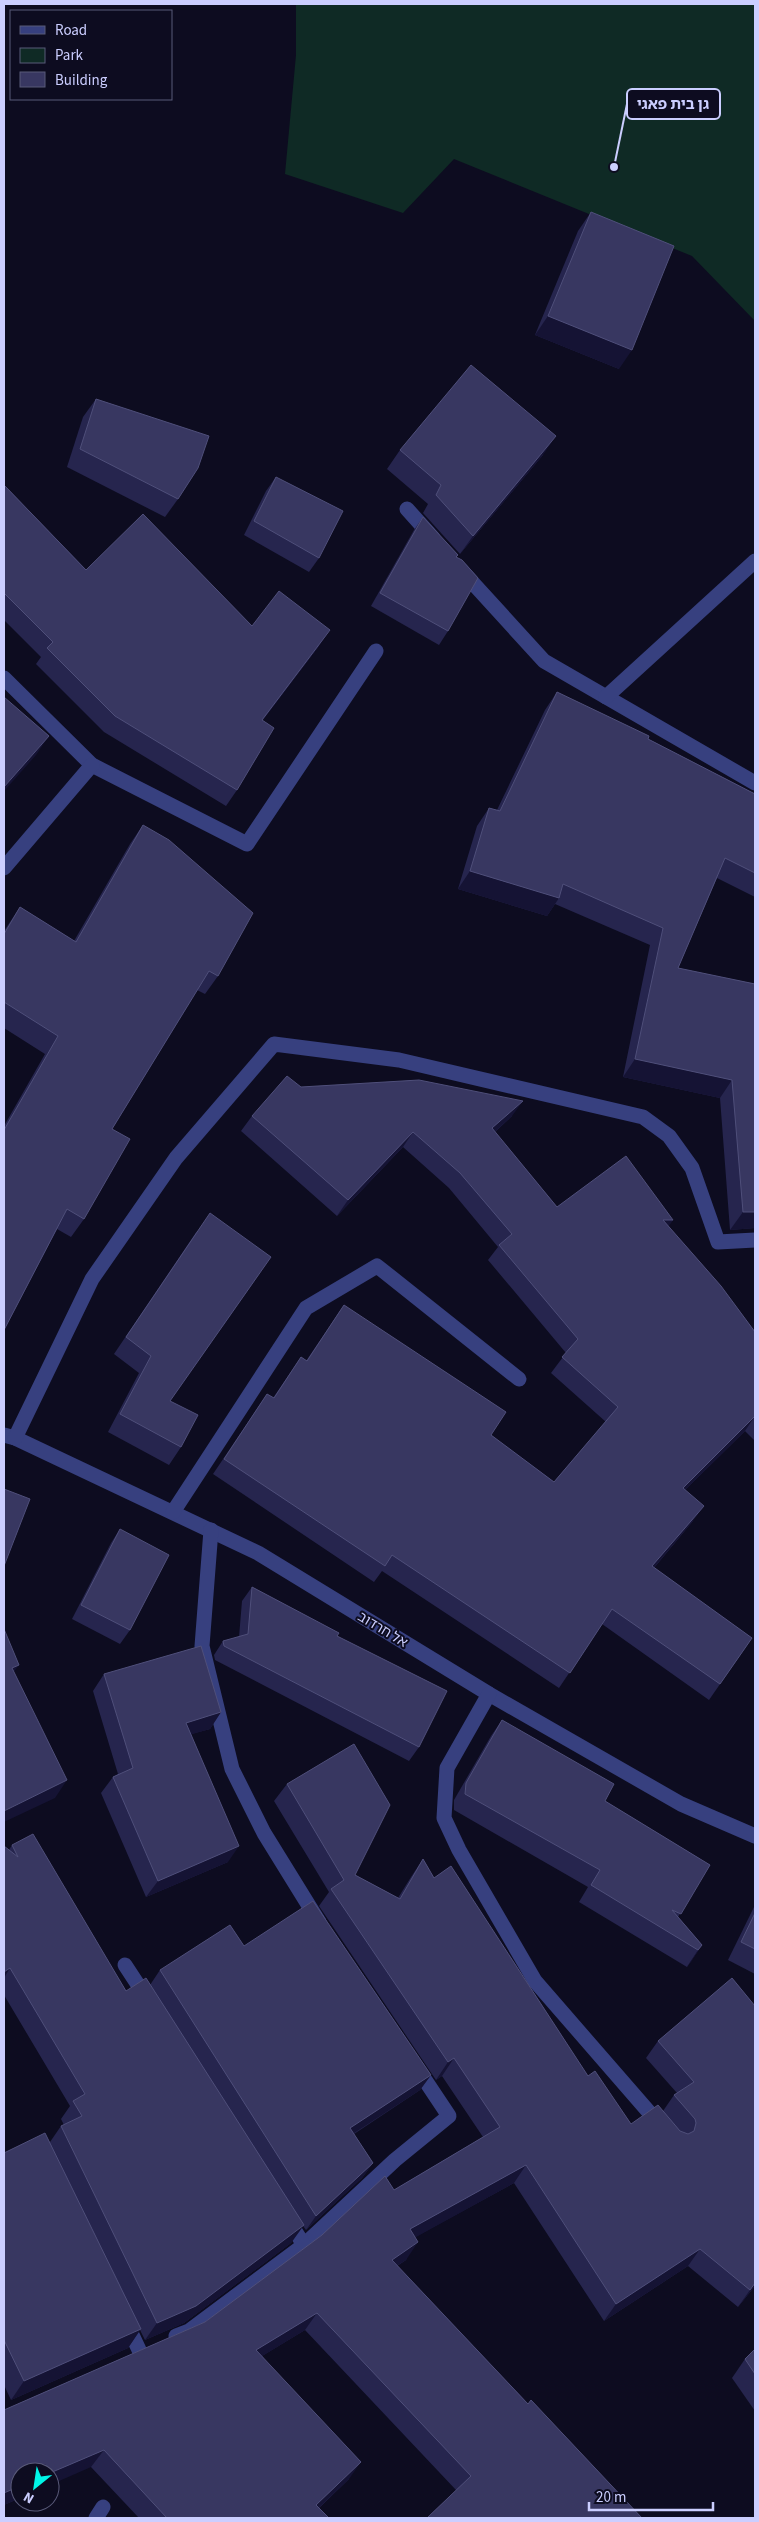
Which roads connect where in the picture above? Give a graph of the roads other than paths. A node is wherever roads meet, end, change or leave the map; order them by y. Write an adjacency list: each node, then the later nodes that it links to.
1 (407, 509): 5 (street)
2 (755, 561): 5 (street)
3 (376, 651): 6 (street)
4 (4, 678): 6 (street)
5 (606, 697): 7 (street)
6 (92, 766): 8 (street)
7 (755, 783)
8 (4, 868)
9 (755, 1240): 11 (street)
10 (519, 1379): 12 (street)
11 (9, 1436): 12 (street, אל חרדוב)
12 (173, 1512): 13 (street, אל חרדוב)
13 (211, 1530): 14 (street, אל חרדוב); 16 (street)
14 (489, 1694): 15 (street, אל חרדוב); 20 (street)
15 (755, 1836)
16 (328, 1935)
17 (125, 1965): 18 (street)
18 (157, 2014)
19 (405, 2050): 22 (street)
20 (669, 2135)
21 (277, 2204): 22 (street)
22 (304, 2245): 24 (street)
23 (119, 2309): 24 (street)
24 (140, 2352): 25 (street)
25 (122, 2360)

